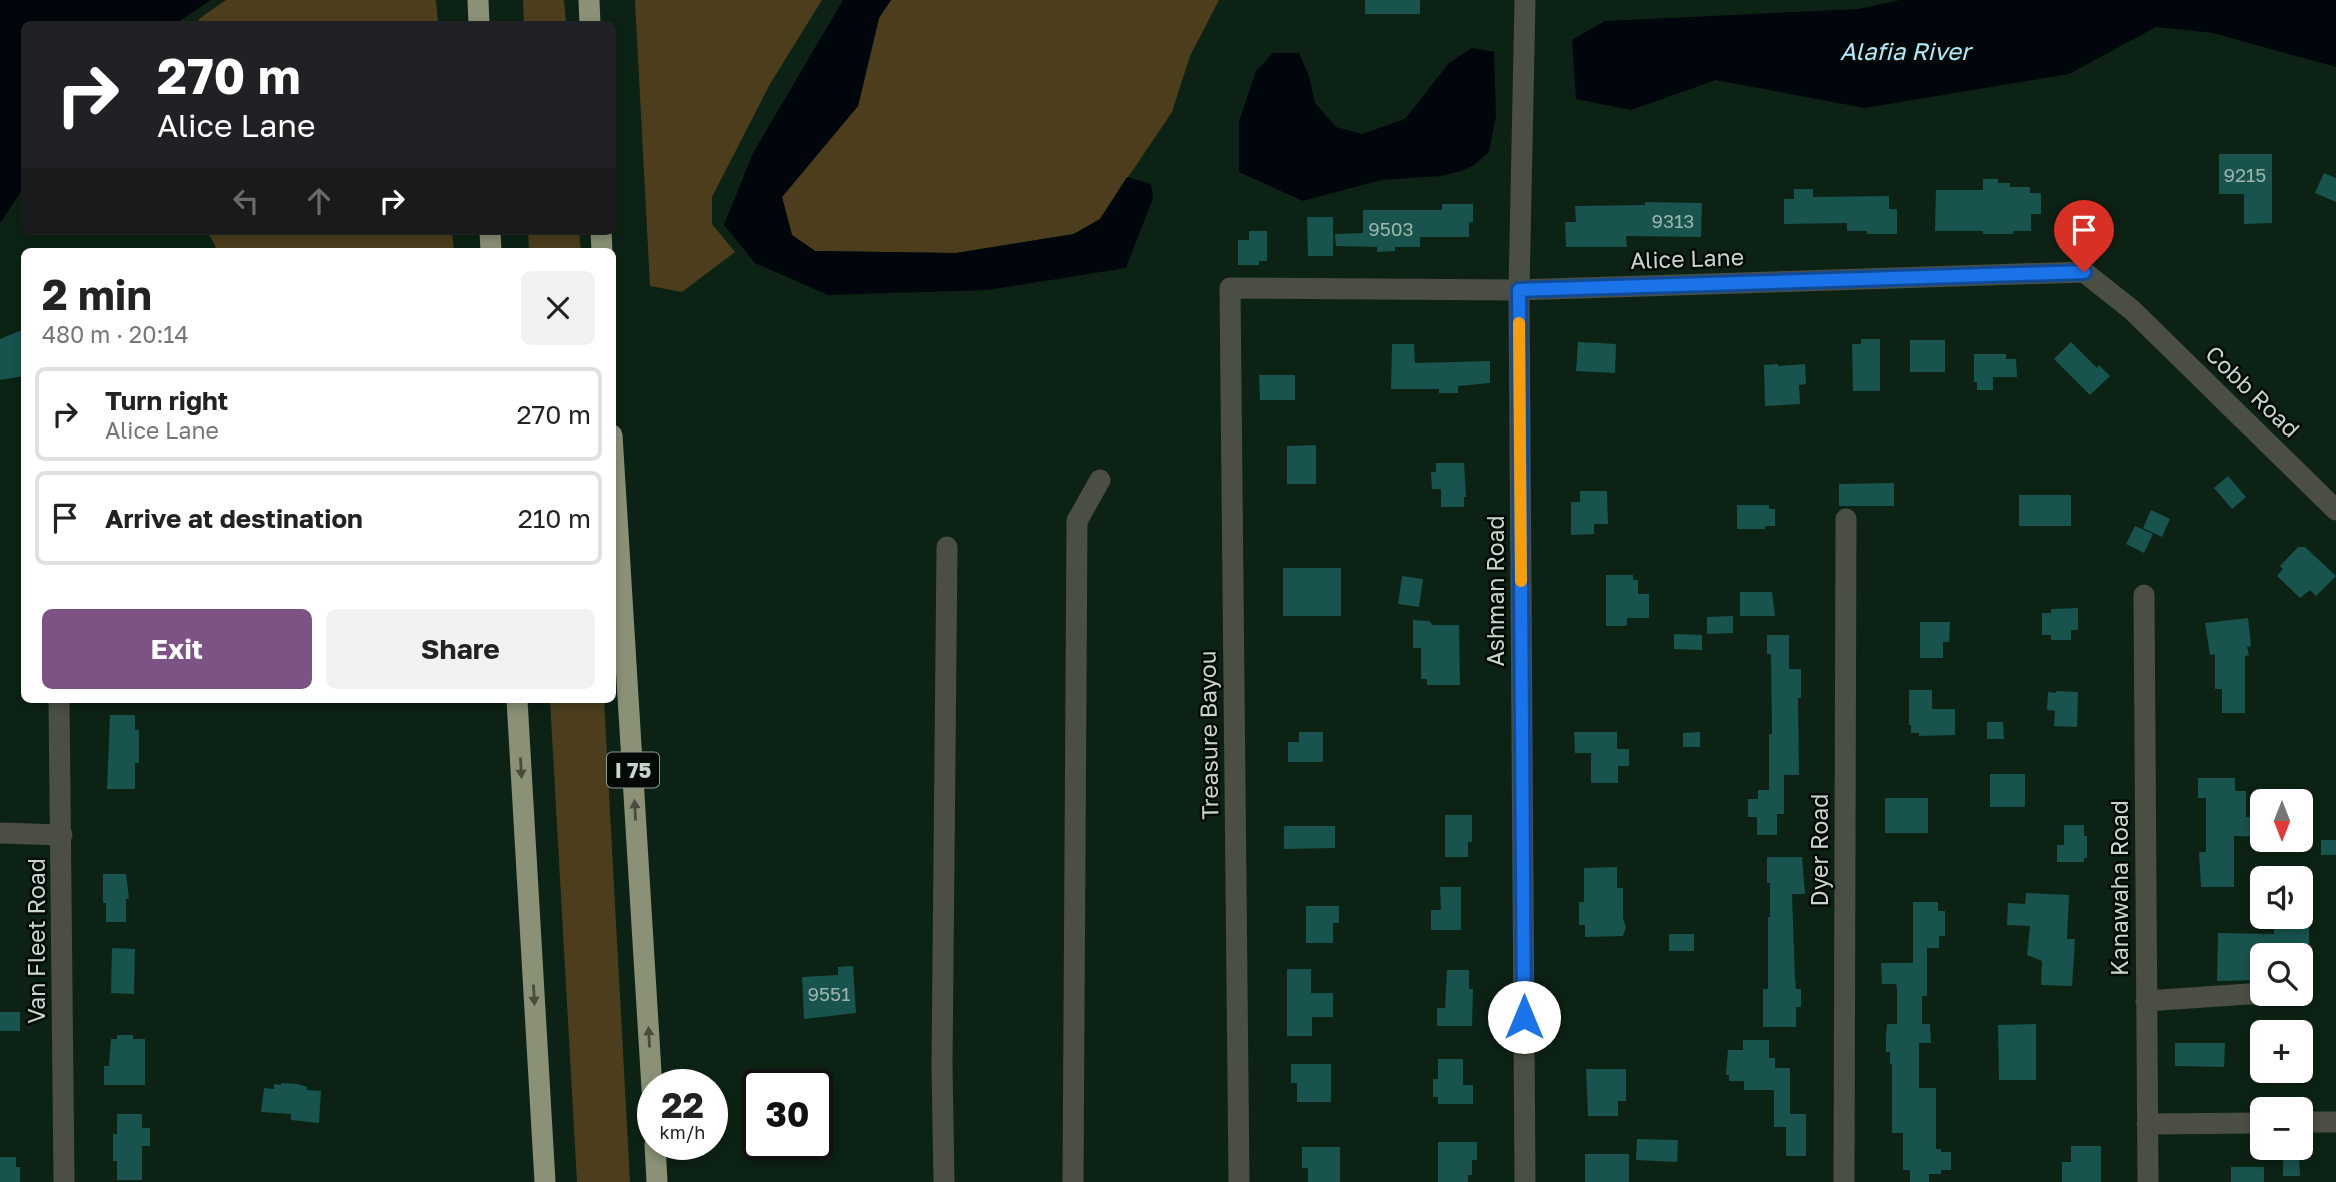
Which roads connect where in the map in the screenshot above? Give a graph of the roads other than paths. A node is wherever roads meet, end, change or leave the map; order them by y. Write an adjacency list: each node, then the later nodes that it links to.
1 (478, 0): 4 (highway)
2 (589, 0): 5 (highway)
3 (1525, 0): 7 (street, Ashman Road)
4 (479, 21)
5 (590, 21)
6 (1230, 288): 7 (street, Alice Lane); 32 (street, Treasure Bayou)
7 (1519, 290): 8 (street, Alice Lane); 33 (street, Ashman Road)
8 (2132, 310): 11 (street, Cobb Road)
9 (1100, 480): 31 (street)
10 (616, 500): 21 (highway, I 75, one-way to 10)
11 (2336, 510)
12 (1846, 519): 34 (street, Dyer Road)
13 (947, 547): 30 (street)
14 (2144, 594): 20 (street, Kanawaha Road)
15 (59, 703): 18 (street, Van Fleet Road)
16 (516, 703): 28 (highway, one-way to 28)
17 (0, 833): 18 (street)
18 (62, 835): 27 (street, Van Fleet Road)
19 (2250, 994): 20 (street)
20 (2146, 1001): 25 (street, Kanawaha Road)
21 (651, 1069)
22 (2313, 1122): 23 (street)
23 (2336, 1122)
24 (2250, 1123): 25 (street)
25 (2147, 1124): 35 (street, Kanawaha Road)
26 (656, 1160): 29 (highway)
27 (64, 1182)
28 (545, 1182)
29 (657, 1182)
30 (944, 1182)
31 (1073, 1182)
32 (1239, 1182)
33 (1525, 1182)
34 (1844, 1182)
35 (2148, 1182)

